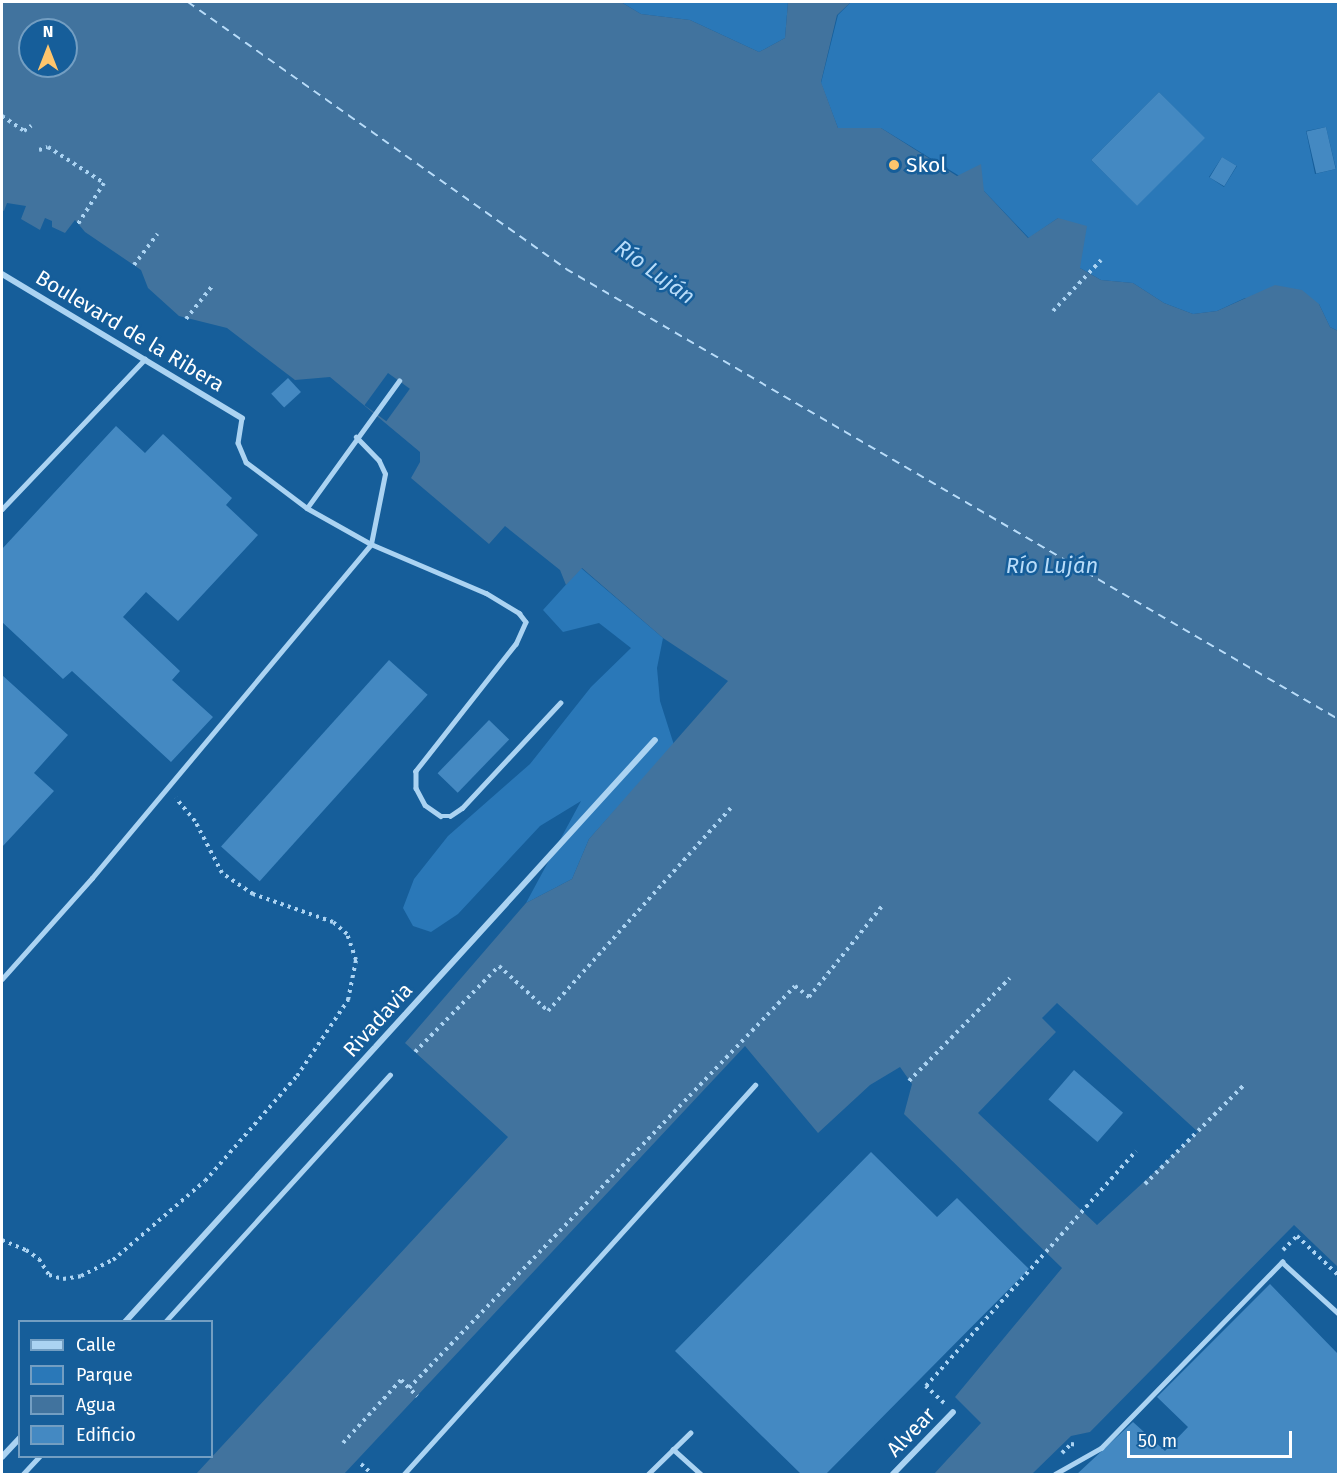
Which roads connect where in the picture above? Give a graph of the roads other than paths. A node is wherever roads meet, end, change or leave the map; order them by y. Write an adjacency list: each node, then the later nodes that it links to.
1 (2, 273): 2 (street, Boulevard de la Ribera)
2 (146, 358): 4 (street, Boulevard de la Ribera); 7 (lane)
3 (399, 381): 5 (lane)
4 (242, 418): 6 (lane)
5 (356, 437): 6 (lane); 8 (lane)
6 (307, 508): 8 (lane)
7 (2, 509)
8 (371, 544): 9 (lane); 11 (lane)
9 (560, 703)
10 (655, 741): 15 (street, Rivadavia)
11 (2, 979)
12 (390, 1075): 16 (lane)
13 (755, 1085): 24 (lane)
14 (1338, 1313): 28 (lane)
15 (127, 1320)
16 (167, 1320)
17 (953, 1412): 27 (street, Alvear)
18 (690, 1433): 20 (lane)
19 (18, 1440): 21 (street)
20 (673, 1449): 25 (lane); 26 (lane)
21 (2, 1458)
22 (38, 1458): 23 (lane)
23 (23, 1474)
24 (404, 1474)
25 (648, 1474)
26 (701, 1474)
27 (893, 1474)
28 (1055, 1474)

